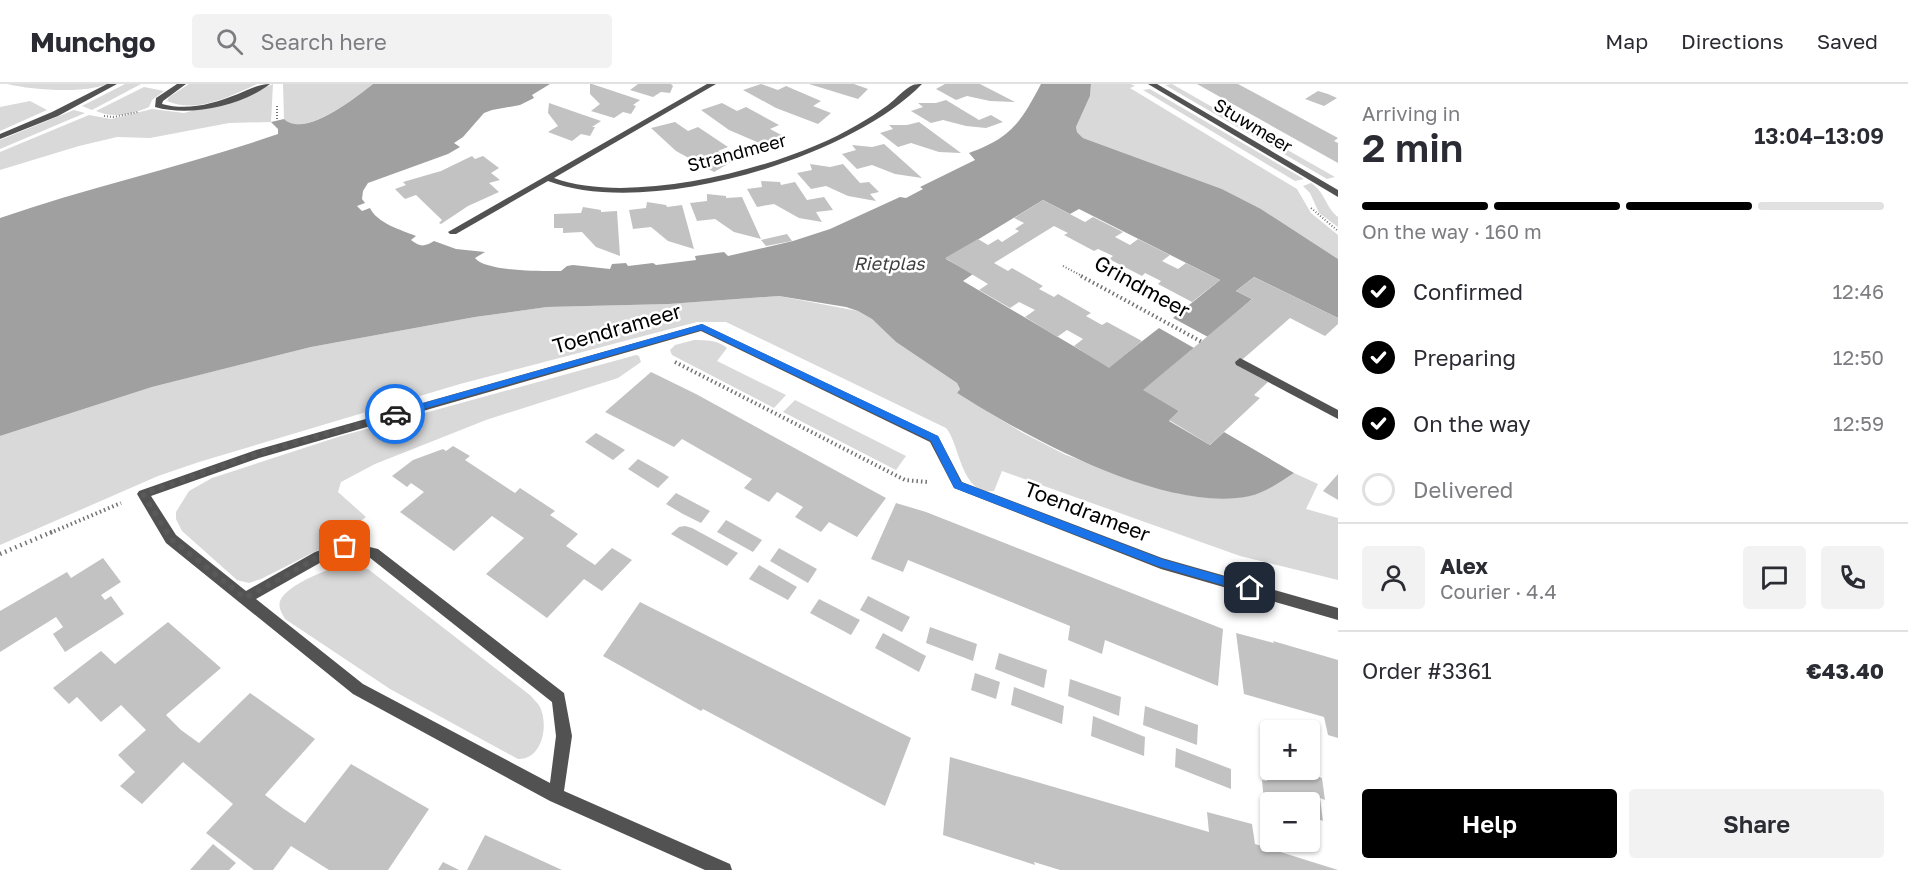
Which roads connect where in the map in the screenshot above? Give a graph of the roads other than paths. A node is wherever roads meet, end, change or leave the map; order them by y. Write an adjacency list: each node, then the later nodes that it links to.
1 (113, 84): 7 (street)
2 (182, 84): 3 (street)
3 (266, 84)
4 (712, 84): 8 (street)
5 (918, 84): 8 (street, Strandmeer)
6 (1152, 84): 9 (street, Stuwmeer)
7 (0, 137)
8 (547, 178): 10 (street)
9 (1338, 194)
10 (453, 232)
11 (1240, 362): 12 (street)
12 (1338, 415)
13 (245, 598): 14 (street, Toendrameer); 15 (street); 15 (street)
14 (1338, 614)
15 (556, 795): 16 (street)
16 (724, 870)

